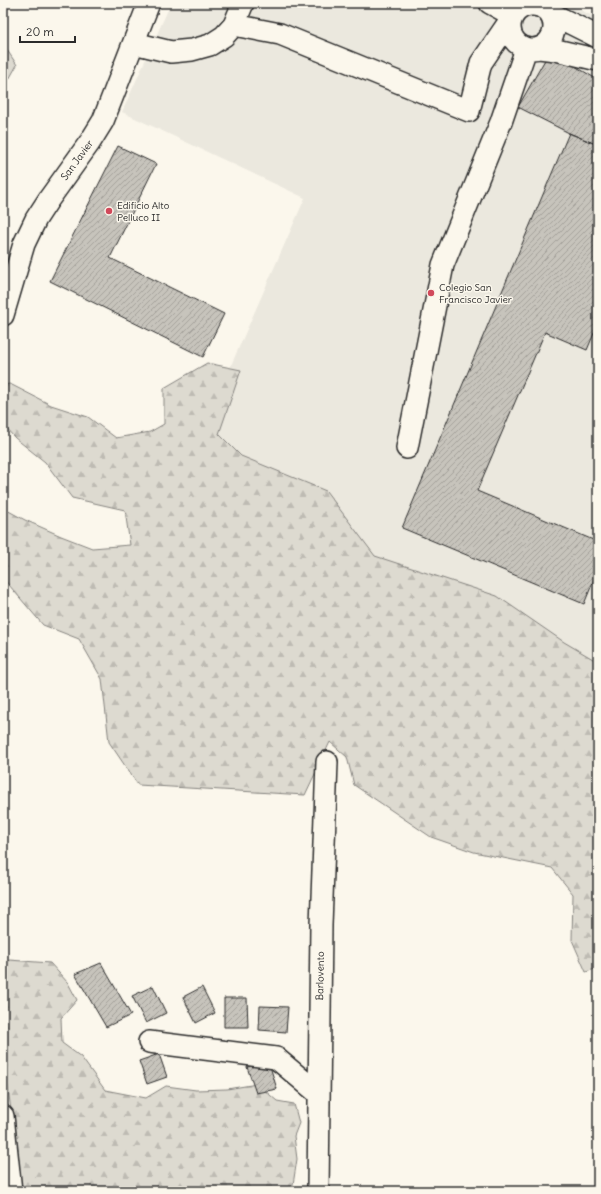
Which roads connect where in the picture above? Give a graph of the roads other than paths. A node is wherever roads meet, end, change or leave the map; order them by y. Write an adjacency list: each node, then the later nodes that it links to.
1 (149, 3): 8 (street, San Javier)
2 (243, 3): 6 (street)
3 (490, 3): 5 (street)
4 (548, 11): 5 (street); 7 (street); 9 (street)
5 (511, 19): 9 (street); 11 (street)
6 (234, 25): 8 (street); 11 (street)
7 (598, 37)
8 (134, 43): 13 (street, San Javier)
9 (533, 49): 10 (street); 12 (street)
10 (598, 60)
11 (469, 111): 12 (street)
12 (501, 122): 14 (street)
13 (3, 315)
14 (407, 448)
15 (327, 762): 17 (street, Barlovento)
16 (149, 1042): 17 (street)
17 (319, 1094): 20 (street, Barlovento)
18 (3, 1116): 19 (street)
19 (11, 1191)
20 (318, 1191)

